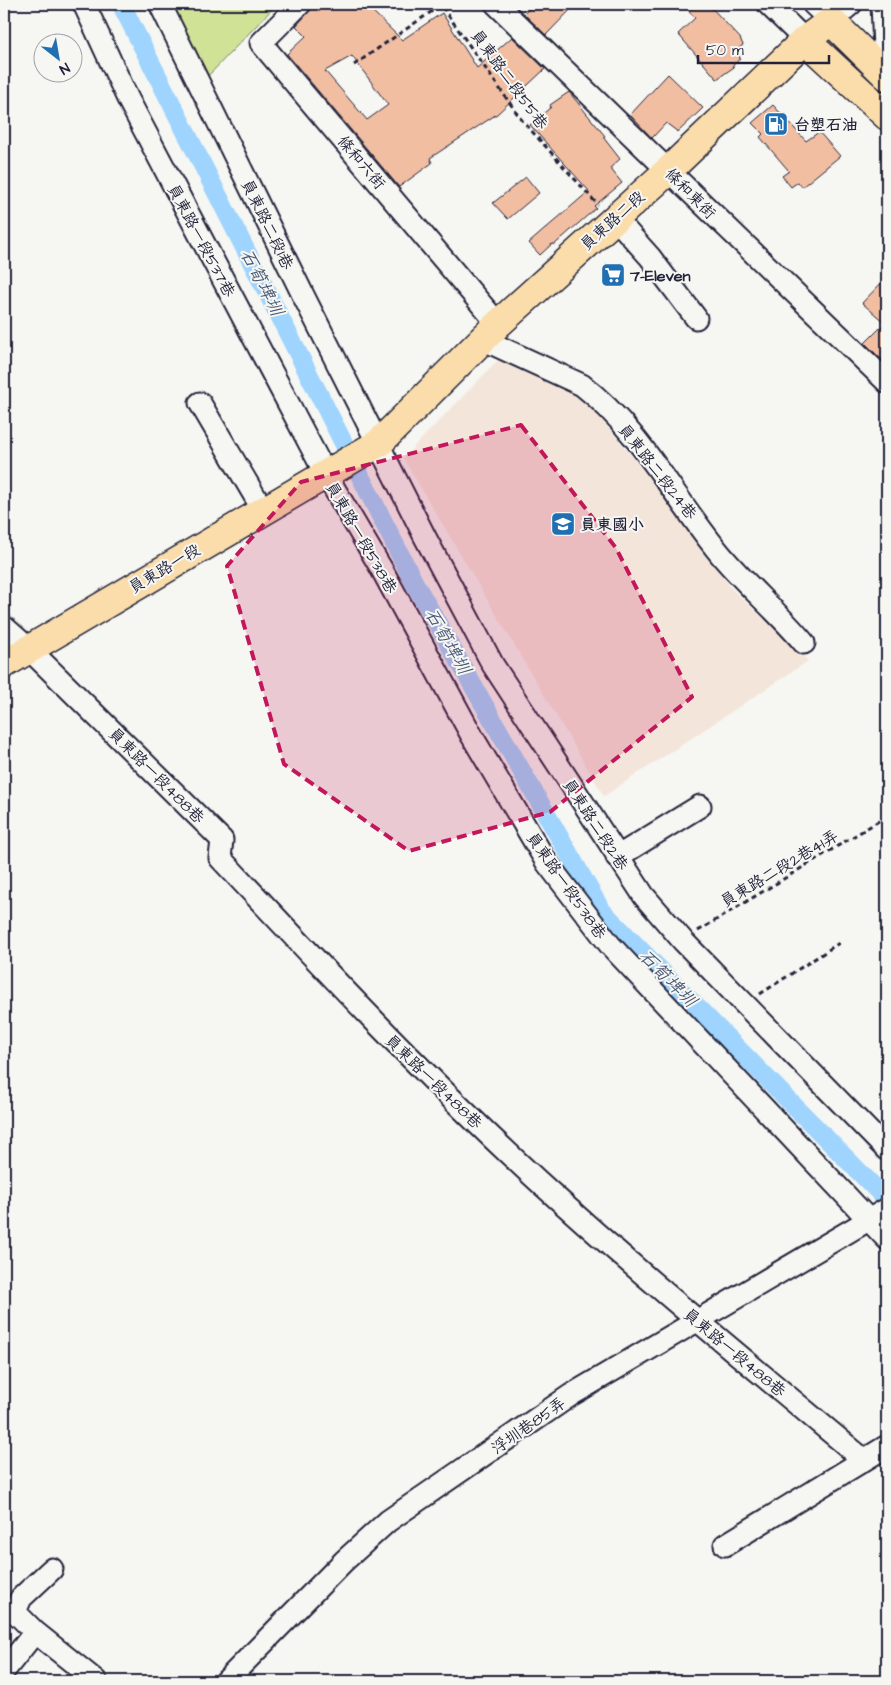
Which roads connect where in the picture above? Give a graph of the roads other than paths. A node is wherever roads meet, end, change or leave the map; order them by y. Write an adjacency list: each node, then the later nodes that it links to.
1 (84, 4): 19 (street, 員東路一段537巷)
2 (160, 4): 18 (street, 員東路二段1巷)
3 (300, 4): 15 (street, 條和六街)
4 (496, 4): 12 (street, 條和東街)
5 (768, 4): 8 (street)
6 (882, 4): 9 (street)
7 (831, 10): 8 (main road, 員東路二段); 10 (main road)
8 (805, 40): 11 (main road); 12 (main road, 員東路二段)
9 (887, 57)
10 (887, 76)
11 (887, 116)
12 (668, 170): 13 (main road, 員東路二段); 16 (street, 條和東街)
13 (615, 218): 14 (street); 15 (main road, 員東路二段)
14 (696, 318)
15 (490, 331): 18 (main road, 員東路二段); 22 (street, 員東路二段24巷)
16 (887, 382)
17 (200, 403): 20 (street)
18 (379, 443): 19 (main road, 員東路二段); 26 (street, 員東路二段2巷)
19 (325, 473): 20 (main road, 員東路一段); 29 (street, 員東路一段538巷)
20 (263, 510): 23 (main road, 員東路一段)
21 (4, 627): 23 (street)
22 (804, 644)
23 (29, 649): 24 (main road, 員東路一段); 31 (street, 員東路一段488巷)
24 (4, 664)
25 (700, 806): 26 (street)
26 (617, 857): 27 (street, 員東路二段2巷)
27 (887, 1150)
28 (887, 1209): 29 (street, 浮圳巷85弄)
29 (868, 1220): 30 (street, 員東路一段538巷); 31 (street, 浮圳巷85弄)
30 (887, 1239)
31 (698, 1321): 33 (street, 員東路一段488巷); 39 (street, 浮圳巷85弄)
32 (887, 1446): 33 (street)
33 (864, 1460): 34 (street)
34 (725, 1545)
35 (52, 1569): 36 (street)
36 (35, 1632): 37 (street); 38 (street)
37 (4, 1671)
38 (96, 1681)
39 (226, 1681)

